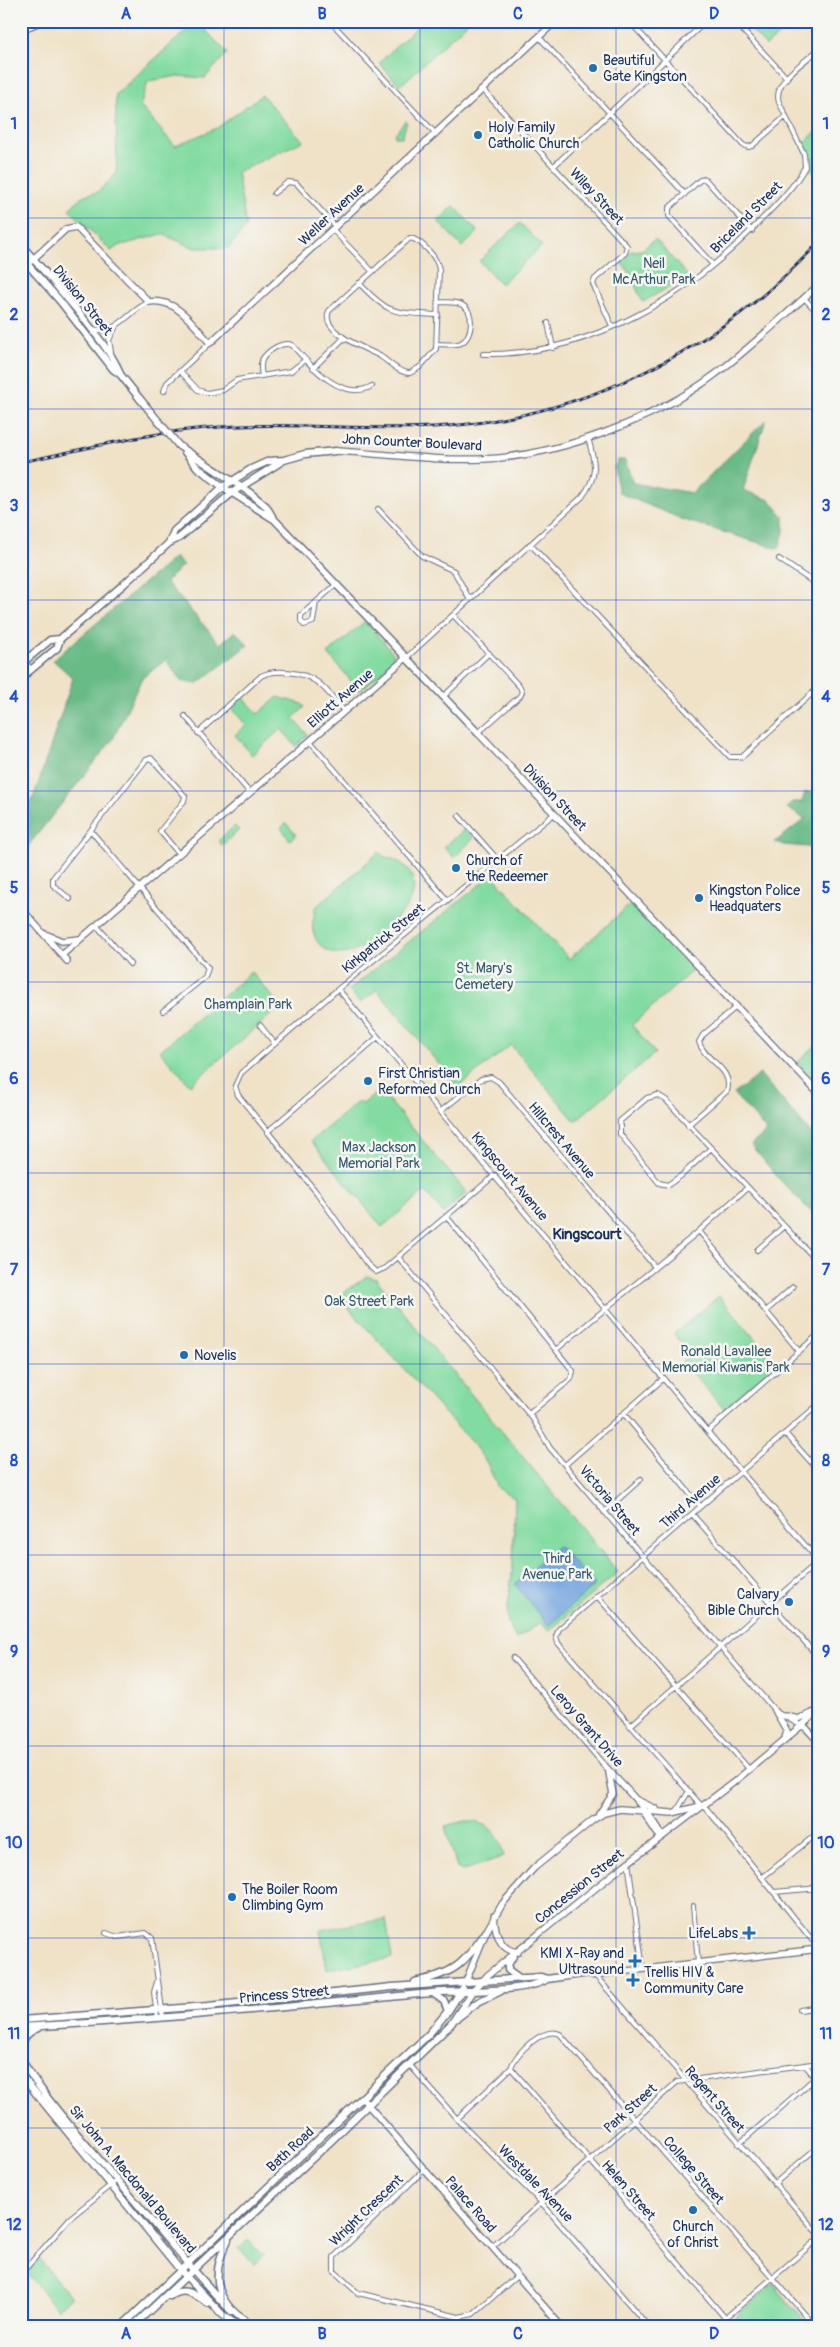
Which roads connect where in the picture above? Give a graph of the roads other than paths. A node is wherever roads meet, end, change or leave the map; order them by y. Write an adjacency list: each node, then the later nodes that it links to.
1 (42, 21): 7 (main road)
2 (330, 21): 15 (street)
3 (556, 21): 8 (main road, Weller Avenue)
4 (629, 21): 10 (street)
5 (706, 21): 10 (street)
6 (734, 21): 11 (street)
7 (21, 30)
8 (538, 37): 12 (main road, Weller Avenue); 13 (street)
9 (819, 49): 11 (street, Briceland Street)
10 (665, 60): 13 (street); 14 (street)
11 (787, 78): 14 (street, Briceland Street)
12 (483, 90): 15 (main road, Weller Avenue); 16 (street, Wiley Street)
13 (609, 112): 16 (street); 18 (street)
14 (786, 116): 20 (street, Briceland Street)
15 (436, 134): 19 (main road, Weller Avenue)
16 (554, 166): 35 (street, Wiley Street)
17 (274, 193): 19 (street)
18 (685, 194): 20 (street); 24 (street)
19 (334, 228): 25 (street); 38 (main road, Weller Avenue)
20 (752, 231): 24 (street, Briceland Street)
21 (21, 245): 23 (main road, Division Street)
22 (21, 257): 23 (main road, Division Street)
23 (30, 262): 29 (main road); 36 (main road, Division Street); 46 (main road, Division Street)
24 (713, 265): 35 (street, Briceland Street)
25 (372, 271): 26 (street); 30 (street)
26 (359, 283): 32 (street); 37 (street)
27 (819, 285): 28 (main road, John Counter Boulevard)
28 (804, 298): 31 (street); 50 (main road, John Counter Boulevard)
29 (149, 302): 34 (street); 38 (main road)
30 (438, 302): 32 (street); 39 (street)
31 (819, 314)
32 (438, 315): 39 (street)
33 (548, 323): 40 (street)
34 (117, 326): 36 (street); 42 (street)
35 (612, 326): 40 (street, Briceland Street)
36 (89, 327): 42 (main road, Division Street)
37 (344, 338): 39 (street); 44 (street)
38 (210, 343): 45 (street)
39 (436, 344)
40 (553, 348): 41 (street, Briceland Street)
41 (483, 354)
42 (114, 359): 46 (main road, Division Street)
43 (305, 360): 44 (street); 47 (street); 47 (street)
44 (313, 368): 48 (street)
45 (180, 371): 47 (street); 49 (street)
46 (120, 374): 51 (main road, Division Street, bridge)
47 (262, 376)
48 (372, 386)
49 (164, 391)
50 (588, 438): 52 (main road, John Counter Boulevard); 61 (street, Elliott Avenue)
51 (179, 446): 54 (main road, Division Street); 55 (main road, Division Street)
52 (336, 451): 53 (main road, John Counter Boulevard)
53 (284, 460): 54 (main road, John Counter Boulevard); 56 (main road)
54 (231, 482): 55 (main road, John Counter Boulevard); 56 (main road, Division Street)
55 (223, 487): 57 (main road, Division Street); 60 (main road, John Counter Boulevard)
56 (241, 488): 57 (main road); 59 (main road, Division Street)
57 (233, 492): 59 (main road, Division Street); 60 (main road)
58 (378, 509): 65 (street)
59 (273, 518): 63 (main road, Division Street)
60 (169, 542): 68 (main road)
61 (530, 544): 65 (street, Elliott Avenue); 74 (street)
62 (779, 559): 64 (street)
63 (337, 584): 66 (street); 70 (main road, Division Street)
64 (819, 586)
65 (470, 600): 67 (street, Elliott Avenue)
66 (316, 602): 66 (street)
67 (454, 616): 69 (street); 70 (street, Elliott Avenue)
68 (60, 639): 71 (main road); 72 (main road)
69 (489, 653): 75 (street); 79 (street)
70 (406, 658): 75 (main road, Division Street); 76 (main road, Elliott Avenue)
71 (22, 661): 72 (street)
72 (31, 669): 73 (main road)
73 (21, 678)
74 (819, 686)
75 (444, 696): 79 (main road, Division Street)
76 (344, 711): 78 (street); 80 (main road, Elliott Avenue)
77 (185, 716): 78 (street)
78 (198, 733): 81 (street)
79 (478, 733): 82 (main road, Division Street)
80 (310, 741): 81 (main road, Elliott Avenue); 89 (street)
81 (250, 793): 85 (main road, Elliott Avenue)
82 (554, 814): 86 (street, Kirkpatrick Street); 98 (main road, Division Street)
83 (459, 816): 86 (street)
84 (91, 831): 85 (street); 87 (street); 88 (street)
85 (179, 854): 87 (main road, Elliott Avenue)
86 (498, 860): 89 (street, Kirkpatrick Street)
87 (140, 887): 91 (main road, Elliott Avenue); 99 (street)
88 (70, 898)
89 (448, 900): 97 (street, Kirkpatrick Street)
90 (21, 908): 92 (main road)
91 (97, 926): 93 (main road, Elliott Avenue); 96 (street)
92 (40, 930): 93 (main road); 94 (main road)
93 (81, 938): 94 (main road, Elliott Avenue)
94 (62, 955): 95 (main road)
95 (67, 962)
96 (130, 964)
97 (338, 989): 101 (street, Kingscourt Avenue); 102 (street, Kirkpatrick Street)
98 (736, 1007): 103 (main road, Division Street); 105 (street)
99 (163, 1011)
100 (260, 1025): 102 (street)
101 (378, 1037): 104 (street, Kingscourt Avenue); 106 (street)
102 (275, 1044): 106 (street, Kirkpatrick Street)
103 (818, 1092)
104 (440, 1111): 108 (street, Kingscourt Avenue); 116 (street, Hillcrest Avenue)
105 (688, 1126): 107 (street); 107 (street)
106 (267, 1132): 114 (street)
107 (710, 1150): 109 (street)
108 (495, 1175): 110 (street); 118 (street, Kingscourt Avenue)
109 (747, 1188): 111 (street); 112 (street)
110 (446, 1216): 114 (street); 121 (street)
111 (783, 1227): 113 (street); 115 (street)
112 (699, 1231): 116 (street); 119 (street)
113 (757, 1250)
114 (398, 1257): 125 (street, Victoria Street)
115 (819, 1263)
116 (655, 1268): 118 (street)
117 (792, 1287): 119 (street)
118 (606, 1309): 121 (street); 123 (street, Kingscourt Avenue)
119 (766, 1310): 122 (street)
120 (819, 1334): 122 (street)
121 (557, 1349): 125 (street)
122 (799, 1351): 127 (street)
123 (664, 1378): 126 (street); 127 (street, Kingscourt Avenue)
124 (819, 1404): 128 (street, Third Avenue)
125 (529, 1414): 129 (street, Victoria Street)
126 (624, 1414): 129 (street); 133 (street)
127 (708, 1431): 130 (street, Kingscourt Avenue)
128 (785, 1433): 130 (street, Third Avenue); 131 (street)
129 (565, 1466): 134 (street, Victoria Street)
130 (741, 1471): 133 (street, Third Avenue); 137 (street, Kingscourt Avenue)
131 (819, 1471)
132 (641, 1480): 134 (street)
133 (700, 1506): 135 (street, Third Avenue)
134 (604, 1512): 136 (street, Victoria Street)
135 (692, 1514): 136 (street, Third Avenue); 139 (street)
136 (642, 1557): 138 (street, Third Avenue); 140 (street, Victoria Street)
137 (819, 1561): 139 (street)
138 (596, 1596): 143 (street); 147 (street, Third Avenue)
139 (770, 1603): 140 (street); 142 (street)
140 (720, 1647): 143 (street); 145 (street, Victoria Street)
141 (513, 1658): 151 (street, Leroy Grant Drive)
142 (819, 1658)
143 (676, 1686): 147 (street); 152 (street)
144 (819, 1710): 146 (main road); 148 (main road, Concession Street)
145 (776, 1712): 146 (street, Victoria Street); 149 (main road)
146 (786, 1716): 148 (street, Victoria Street)
147 (630, 1726): 153 (street)
148 (802, 1726): 149 (main road, Concession Street); 150 (main road, Victoria Street)
149 (784, 1740): 152 (main road, Concession Street)
150 (819, 1742)
151 (604, 1765): 154 (main road, Leroy Grant Drive); 159 (main road)
152 (749, 1769): 155 (main road, Concession Street)
153 (689, 1791): 155 (street); 158 (street)
154 (628, 1793): 156 (main road, Leroy Grant Drive); 157 (main road)
155 (703, 1806): 158 (main road, Concession Street); 161 (main road, Concession Street); 163 (street)
156 (643, 1810): 157 (main road, Concession Street); 159 (main road, Concession Street); 161 (main road, Leroy Grant Drive)
157 (665, 1812): 158 (main road, Concession Street)
158 (676, 1812)
159 (593, 1820): 169 (main road, Concession Street)
160 (819, 1832): 163 (street)
161 (662, 1837): 162 (main road, Concession Street)
162 (628, 1862): 173 (main road, Concession Street); 175 (street)
163 (763, 1878): 166 (street)
164 (812, 1888): 165 (street); 166 (street); 167 (street)
165 (819, 1888)
166 (774, 1892): 172 (street)
167 (819, 1897)
168 (693, 1906): 174 (street)
169 (494, 1916): 170 (main road, Concession Street); 173 (main road)
170 (486, 1932): 180 (main road, Concession Street); 181 (main road)
171 (106, 1933): 187 (street)
172 (819, 1947): 174 (main road, Princess Street)
173 (516, 1954): 177 (main road); 179 (main road, Concession Street)
174 (698, 1963): 175 (main road, Princess Street)
175 (643, 1969): 176 (main road, Princess Street)
176 (594, 1975): 178 (main road, Princess Street); 203 (street, Regent Street)
177 (520, 1978): 178 (main road, Princess Street); 179 (main road, Princess Street)
178 (547, 1979): 182 (main road, Princess Street)
179 (483, 1980): 180 (main road, Princess Street); 183 (main road, Concession Street)
180 (466, 1981): 181 (main road, Princess Street); 184 (main road, Bath Road)
181 (392, 1987): 187 (main road, Princess Street)
182 (516, 1988): 183 (main road, Princess Street); 192 (main road)
183 (474, 1990): 184 (main road, Princess Street); 192 (main road, Bath Road)
184 (461, 1991): 185 (main road, Princess Street); 189 (main road, Bath Road)
185 (433, 1992): 189 (main road); 190 (main road, Princess Street)
186 (819, 2007): 188 (street)
187 (160, 2009): 190 (street); 191 (main road, Princess Street)
188 (800, 2010)
189 (448, 2011): 197 (main road, Bath Road)
190 (160, 2018): 193 (main road, Princess Street)
191 (21, 2020)
192 (451, 2024): 199 (main road, Bath Road)
193 (43, 2026): 194 (main road, Princess Street); 195 (main road)
194 (21, 2027)
195 (21, 2051)
196 (21, 2059): 213 (main road, Sir John A. Macdonald Boulevard)
197 (404, 2059): 199 (street, Westdale Avenue); 205 (main road, Bath Road)
198 (819, 2063): 200 (street, Park Street)
199 (409, 2064): 206 (main road, Bath Road); 207 (street, Westdale Avenue)
200 (805, 2065): 203 (street, Park Street); 204 (street)
201 (511, 2068): 207 (street); 208 (street, College Street); 211 (street, Helen Street)
202 (21, 2076): 215 (main road, Sir John A. Macdonald Boulevard)
203 (684, 2080): 208 (street, Park Street); 209 (street, Regent Street)
204 (817, 2080): 209 (street)
205 (362, 2098): 206 (main road, Palace Road); 220 (main road, Bath Road)
206 (368, 2104): 212 (main road, Palace Road); 217 (main road, Bath Road)
207 (458, 2118): 216 (street, Westdale Avenue)
208 (635, 2118): 211 (street, Park Street); 226 (street, College Street)
209 (739, 2144): 214 (street, Regent Street)
210 (819, 2146): 214 (street)
211 (588, 2160): 216 (street, Park Street); 230 (street, Helen Street)
212 (424, 2170): 219 (main road, Palace Road); 224 (street, Wright Crescent)
213 (117, 2180): 215 (street); 220 (main road, Sir John A. Macdonald Boulevard)
214 (774, 2184): 218 (street, Regent Street)
215 (111, 2185): 221 (street); 222 (main road, Sir John A. Macdonald Boulevard)
216 (541, 2202): 219 (street, Park Street); 236 (street, Westdale Avenue)
217 (230, 2235): 223 (main road, Bath Road); 228 (main road)
218 (819, 2237): 226 (street)
219 (492, 2247): 224 (main road, Palace Road)
220 (188, 2265): 222 (main road, Bath Road); 223 (main road, Sir John A. Macdonald Boulevard)
221 (27, 2267)
222 (181, 2271): 225 (main road, Sir John A. Macdonald Boulevard); 231 (main road, Bath Road)
223 (193, 2271): 225 (main road, Bath Road); 228 (main road, Sir John A. Macdonald Boulevard)
224 (518, 2276): 235 (main road, Palace Road)
225 (186, 2277): 227 (main road, Bath Road); 229 (main road, Sir John A. Macdonald Boulevard)
226 (773, 2277): 230 (street); 239 (street, College Street)
227 (152, 2308): 229 (main road); 232 (main road, Bath Road)
228 (231, 2311): 234 (main road, Sir John A. Macdonald Boulevard)
229 (222, 2314): 233 (main road)
230 (725, 2318): 237 (street); 238 (street, Helen Street)
231 (122, 2326)
232 (133, 2326)
233 (238, 2326)
234 (254, 2326)
235 (561, 2326)
236 (648, 2326)
237 (716, 2326)
238 (732, 2326)
239 (815, 2326)

